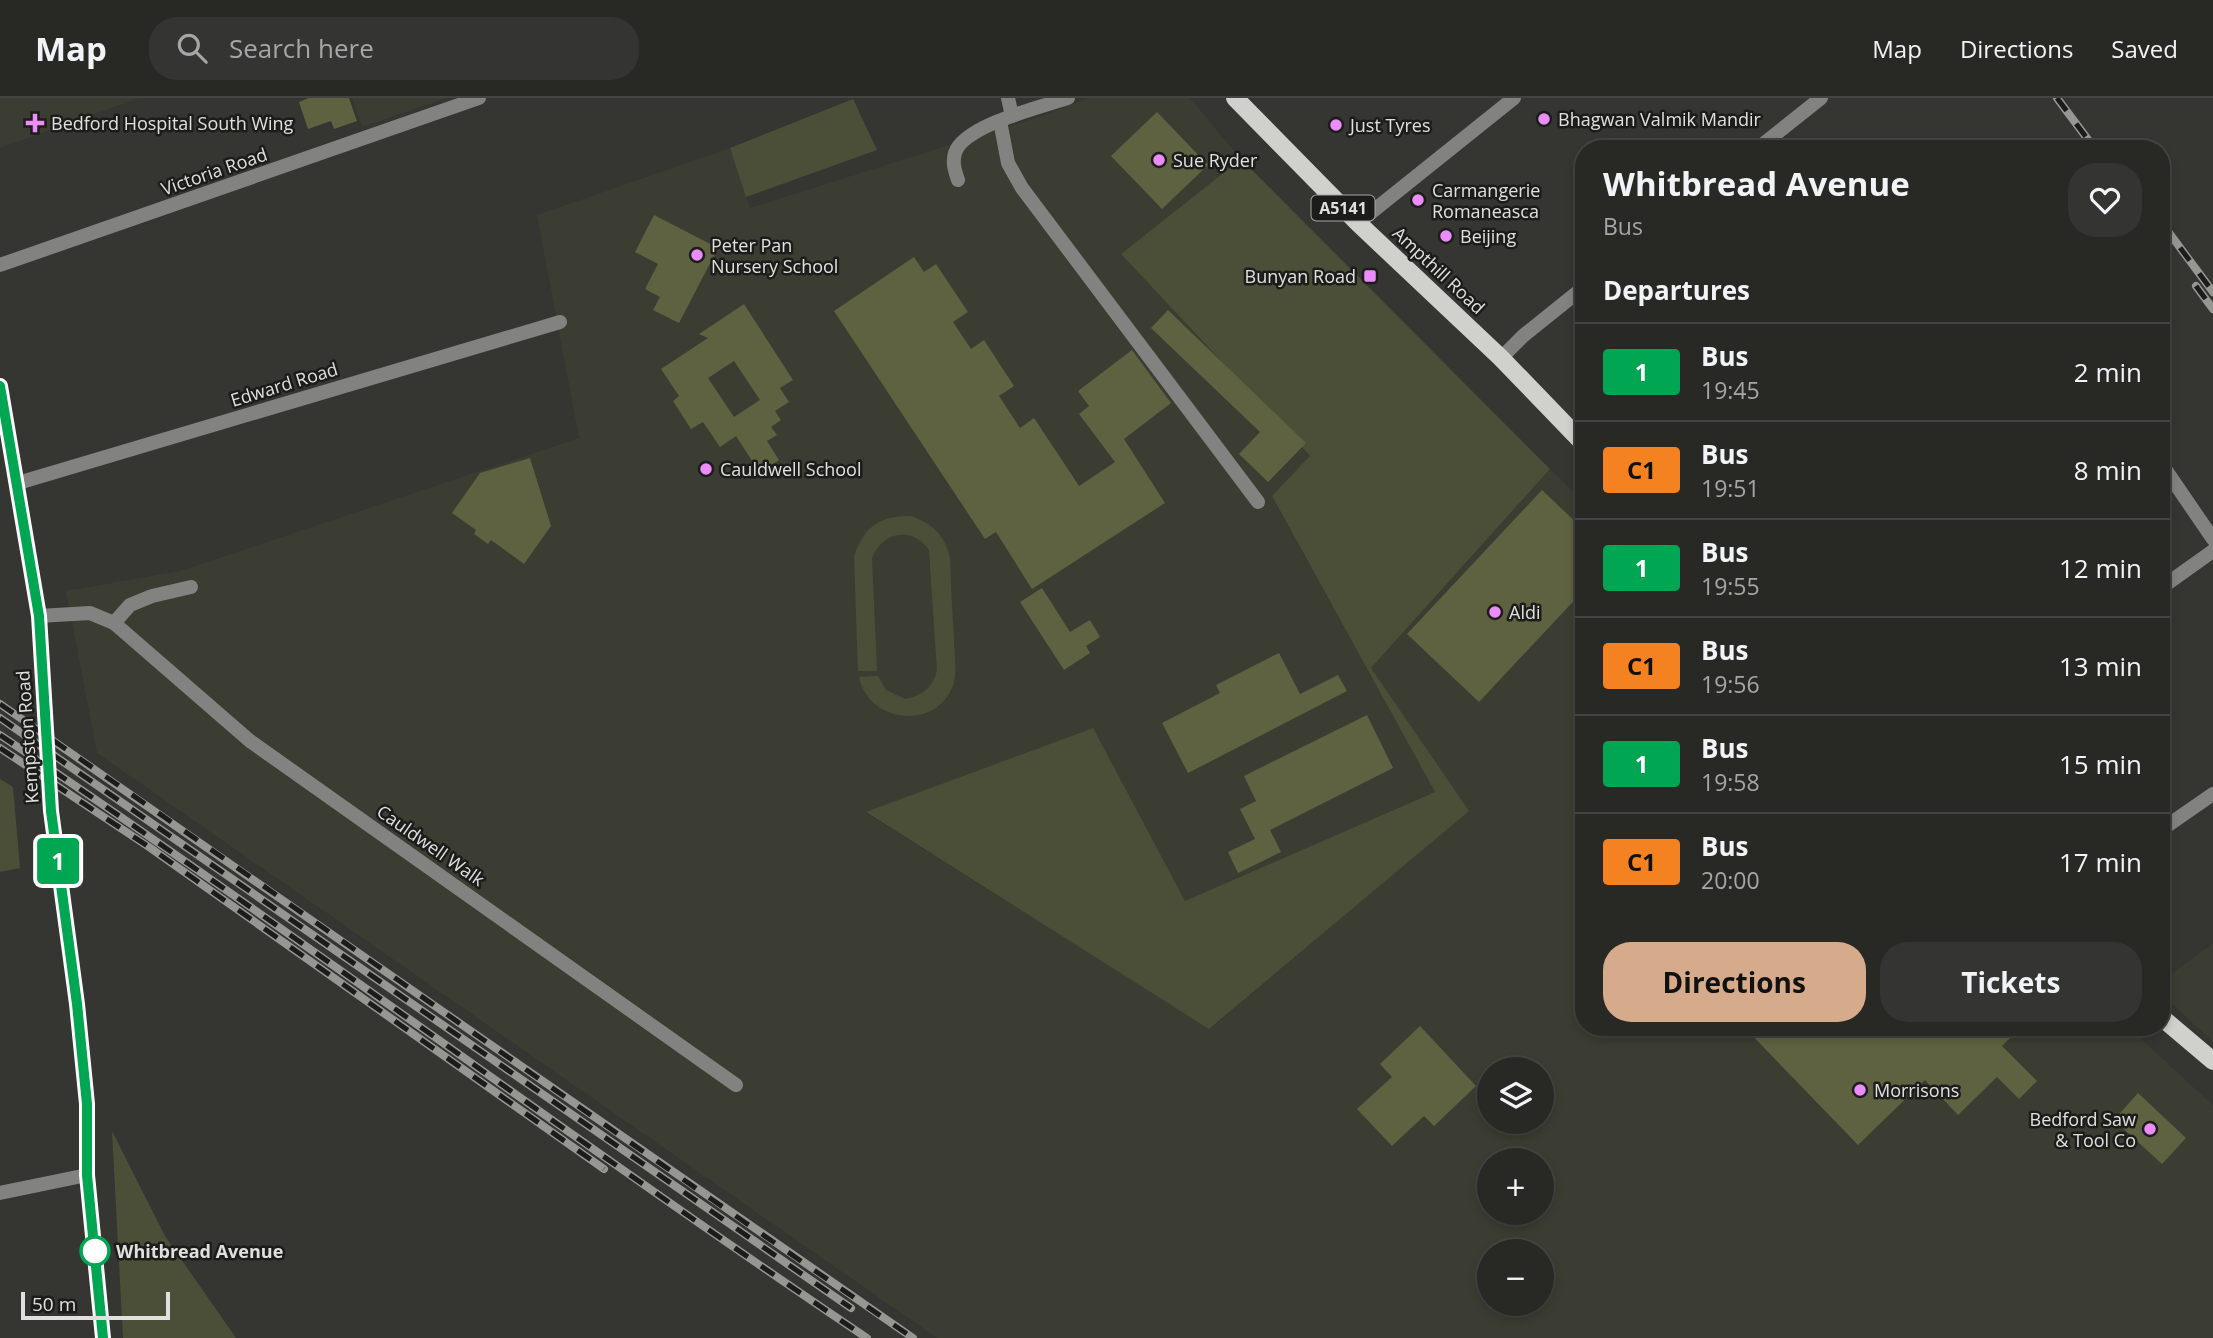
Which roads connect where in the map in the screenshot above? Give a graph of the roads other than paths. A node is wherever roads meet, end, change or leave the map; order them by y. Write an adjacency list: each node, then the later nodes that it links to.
1 (479, 98): 11 (street, Victoria Road)
2 (1008, 98): 7 (street)
3 (1068, 98): 7 (street)
4 (1235, 98): 10 (main road, Ampthill Road / A5141)
5 (1514, 98): 10 (street)
6 (1821, 98): 8 (street)
7 (1006, 119): 9 (street); 19 (street)
8 (1768, 140)
9 (958, 180)
10 (1358, 223): 14 (main road, Ampthill Road / A5141)
11 (0, 265)
12 (1575, 294): 14 (street)
13 (561, 322): 18 (street, Edward Road)
14 (1501, 358): 16 (main road, Ampthill Road / A5141)
15 (0, 386): 18 (main road, Kempston Road)
16 (1575, 435)
17 (2170, 476): 20 (street)
18 (18, 483): 24 (main road, Kempston Road)
19 (1258, 502)
20 (2213, 538)
21 (2213, 551): 22 (street)
22 (2170, 582)
23 (191, 587): 25 (street)
24 (39, 616): 25 (street, Cauldwell Walk); 31 (main road, Kempston Road, bridge)
25 (114, 623): 30 (street, Cauldwell Walk)
26 (2213, 793): 27 (street)
27 (2170, 824)
28 (2170, 1025): 29 (main road)
29 (2213, 1061)
30 (736, 1085)
31 (87, 1175): 32 (street); 33 (main road, Kempston Road)
32 (0, 1193)
33 (103, 1338)

